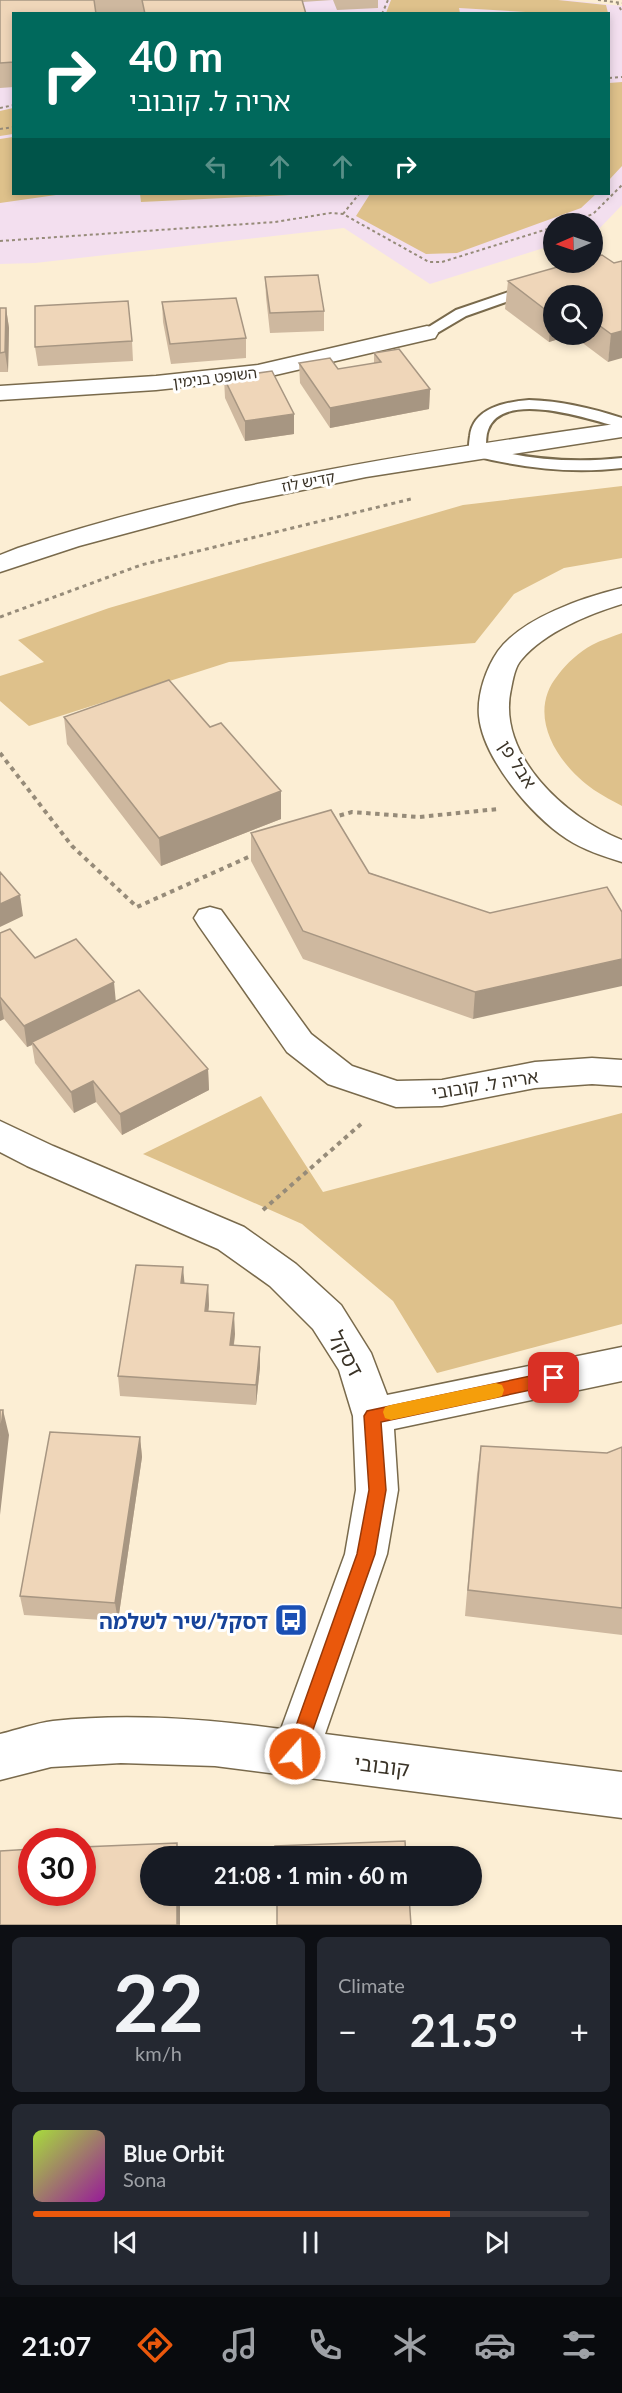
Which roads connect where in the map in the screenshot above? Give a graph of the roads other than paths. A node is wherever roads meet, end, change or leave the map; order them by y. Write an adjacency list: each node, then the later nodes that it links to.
1 (554, 280): 2 (lane)
2 (426, 333): 3 (street, השופט בנימין)
3 (0, 393)
4 (622, 423): 6 (lane)
5 (622, 430): 6 (street, קדיש לוז)
6 (477, 451): 7 (lane); 8 (street, קדיש לוז)
7 (622, 464)
8 (0, 564)
9 (622, 596): 10 (street, אבל פן)
10 (622, 851)
11 (210, 918): 12 (street, אריה ל. קובובי)
12 (622, 1073)
13 (0, 1135): 15 (street, דסקל)
14 (622, 1364): 15 (street)
15 (373, 1416): 16 (street, דסקל)
16 (295, 1754): 17 (street, קובובי); 18 (street, קובובי)
17 (0, 1757)
18 (622, 1795)

